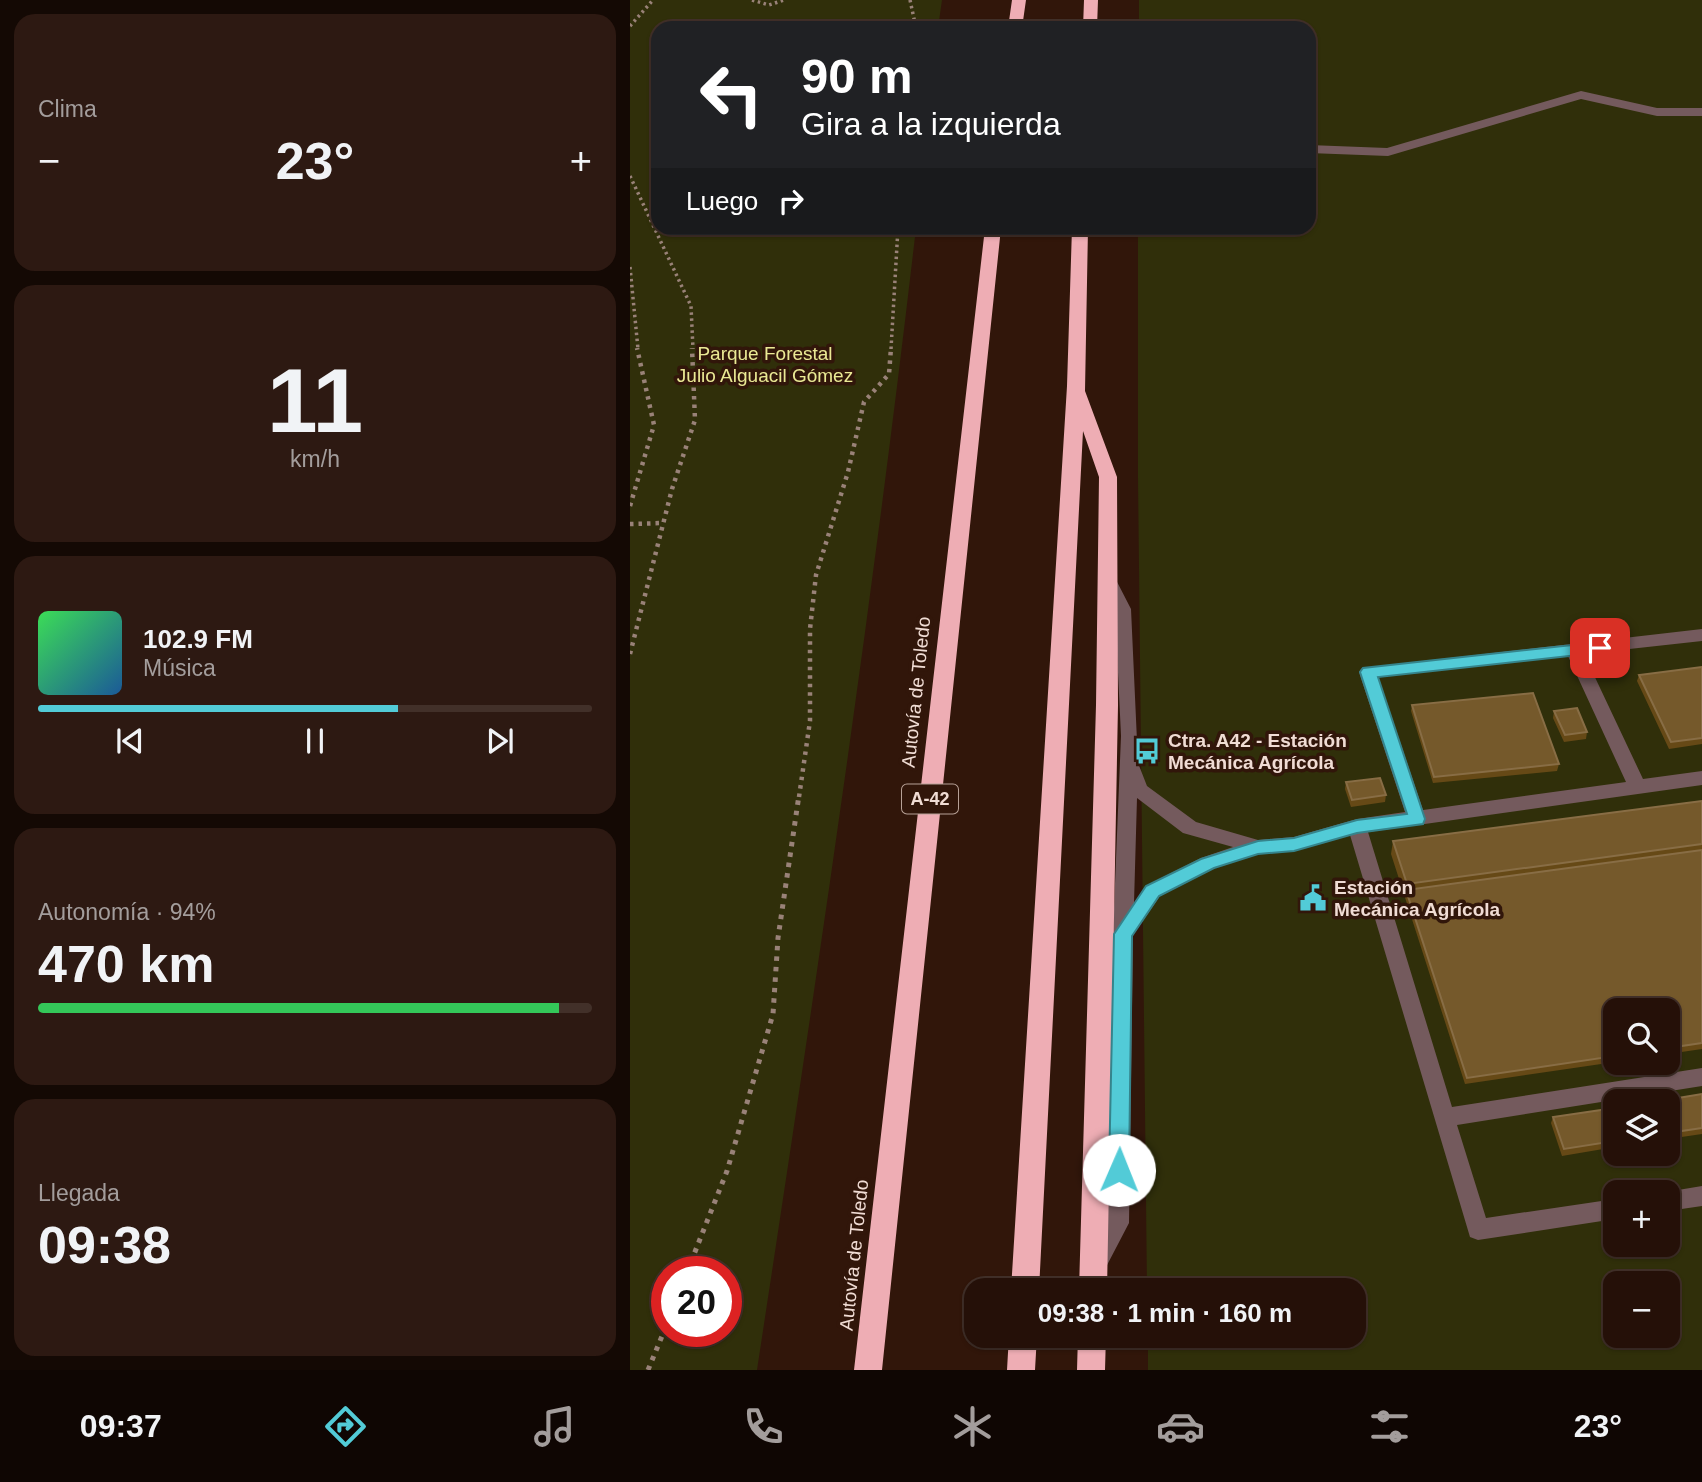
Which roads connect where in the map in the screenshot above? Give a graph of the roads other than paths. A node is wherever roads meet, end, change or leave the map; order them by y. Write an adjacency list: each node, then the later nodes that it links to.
1 (1019, 0): 3 (highway)
2 (1091, 0): 4 (highway)
3 (1016, 21)
4 (1090, 21)
5 (1702, 112): 6 (lane)
6 (1316, 149)
7 (992, 235): 30 (highway, Autovía de Toledo / A-42)
8 (1080, 235): 9 (highway)
9 (1076, 386): 10 (highway); 25 (highway)
10 (1106, 575): 13 (lane); 26 (highway)
11 (1702, 635): 12 (lane)
12 (1574, 651): 15 (lane); 16 (lane)
13 (1129, 760): 18 (lane); 19 (lane)
14 (1702, 778): 15 (lane)
15 (1638, 788): 16 (lane)
16 (1417, 819): 17 (lane)
17 (1357, 826): 18 (lane); 21 (lane)
18 (1258, 847): 19 (lane)
19 (1123, 934): 27 (lane)
20 (1702, 1077): 21 (lane)
21 (1444, 1118): 24 (lane)
22 (1702, 1196): 23 (lane)
23 (1680, 1199)
24 (1603, 1211)
25 (1026, 1278)
26 (1094, 1278)
27 (1094, 1278)
28 (1022, 1348): 31 (highway)
29 (1092, 1348): 32 (highway)
30 (868, 1370)
31 (1021, 1370)
32 (1091, 1370)

